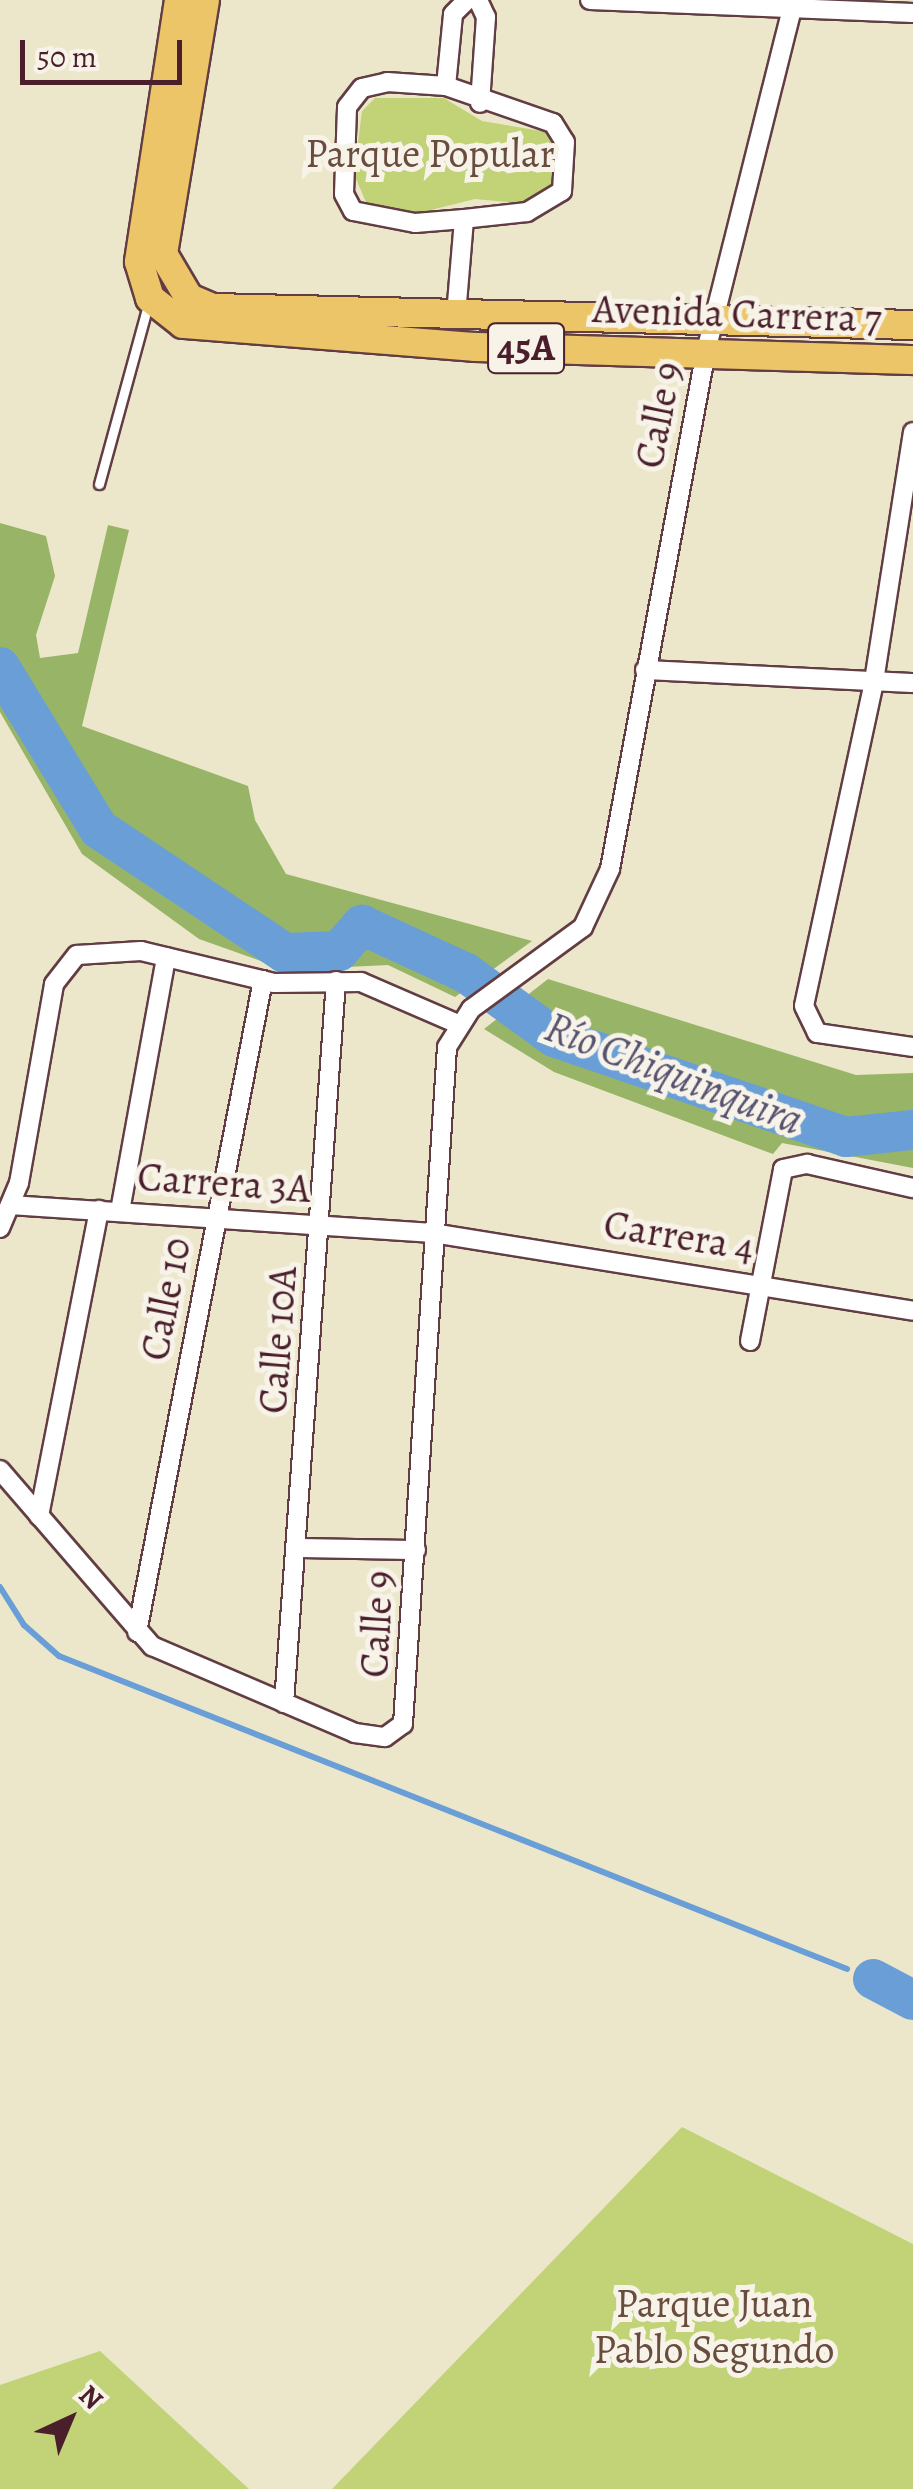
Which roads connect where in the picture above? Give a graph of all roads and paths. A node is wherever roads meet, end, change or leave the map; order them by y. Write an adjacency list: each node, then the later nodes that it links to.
1 (180, 0): 11 (main road)
2 (205, 0): 12 (main road, Avenida Carrera 7 / 45A)
3 (467, 0): 8 (street)
4 (478, 0): 9 (street)
5 (590, 0): 6 (street)
6 (792, 6): 7 (street); 13 (street, Calle 9)
7 (913, 13)
8 (446, 86): 9 (street); 10 (street)
9 (480, 103): 10 (street)
10 (464, 219): 12 (street)
11 (150, 298): 15 (main road, Avenida Carrera 7 / 45A); 18 (lane)
12 (456, 315): 13 (main road, Avenida Carrera 7 / 45A)
13 (716, 318): 14 (main road, Avenida Carrera 7 / 45A); 15 (street, Calle 9)
14 (913, 325)
15 (706, 351): 16 (main road, Avenida Carrera 7 / 45A); 20 (street, Calle 9)
16 (913, 360)
17 (913, 432): 19 (street)
18 (98, 484)
19 (907, 530): 21 (street)
20 (646, 670): 21 (street); 26 (street, Calle 9)
21 (874, 682): 22 (street); 27 (street)
22 (913, 683)
23 (166, 957): 24 (street); 29 (street); 31 (street)
24 (262, 980): 25 (street); 32 (street, Calle 10)
25 (336, 981): 26 (street); 33 (street, Calle 10A)
26 (458, 1024): 35 (street, Calle 9)
27 (913, 1047)
28 (913, 1188): 36 (street)
29 (10, 1205): 30 (street, Carrera 3A); 34 (street)
30 (99, 1210): 31 (street, Carrera 3A); 40 (street)
31 (120, 1211): 32 (street, Carrera 3A)
32 (218, 1218): 33 (street, Carrera 3A); 43 (street, Calle 10)
33 (322, 1224): 35 (street, Carrera 3A); 41 (street, Calle 10A)
34 (0, 1228)
35 (433, 1234): 36 (street, Carrera 4); 42 (street, Calle 9)
36 (760, 1284): 37 (street, Carrera 4); 38 (street)
37 (913, 1310)
38 (750, 1341)
39 (0, 1470): 40 (street, Calle 9)
40 (39, 1516): 43 (street, Calle 9)
41 (296, 1548): 42 (street); 44 (street, Calle 10A)
42 (416, 1550): 44 (street, Calle 9)
43 (137, 1632): 44 (street, Calle 9)
44 (284, 1704)

